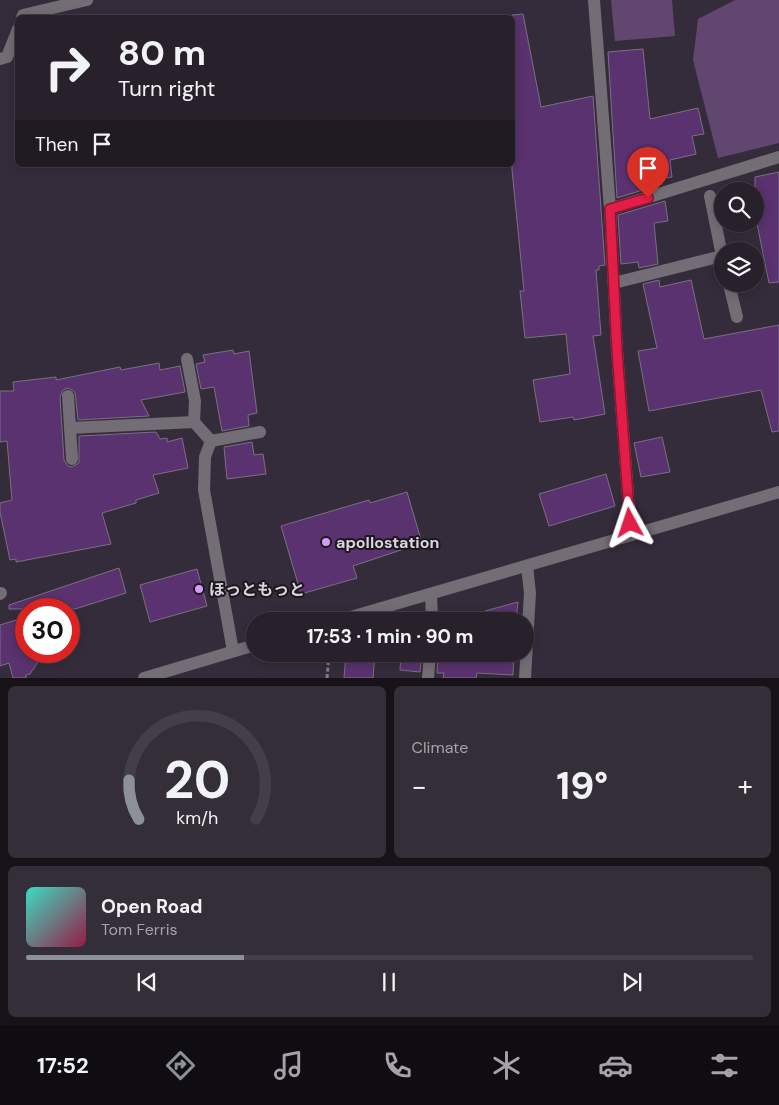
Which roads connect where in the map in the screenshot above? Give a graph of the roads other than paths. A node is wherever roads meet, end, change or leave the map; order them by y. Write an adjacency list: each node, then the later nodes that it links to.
1 (87, 0): 3 (street)
2 (594, 0): 8 (street)
3 (23, 15)
4 (15, 37): 5 (street)
5 (0, 59)
6 (779, 156): 8 (street)
7 (710, 196): 9 (street)
8 (610, 209): 11 (street)
9 (719, 242)
10 (714, 258): 11 (street)
11 (614, 283): 22 (street)
12 (731, 292): 13 (street)
13 (737, 317)
14 (187, 358): 16 (street)
15 (68, 396): 17 (street)
16 (194, 422): 17 (street); 19 (street)
17 (70, 428): 20 (street)
18 (260, 432): 19 (street)
19 (211, 441): 28 (street)
20 (72, 459)
21 (779, 492): 22 (street)
22 (632, 536): 23 (street)
23 (527, 566): 24 (street); 32 (street)
24 (431, 594): 25 (street); 26 (street)
25 (368, 612)
26 (432, 612)
27 (246, 647): 28 (street)
28 (233, 651): 30 (street)
29 (429, 662): 31 (street)
30 (144, 678)
31 (428, 678)
32 (525, 678)

